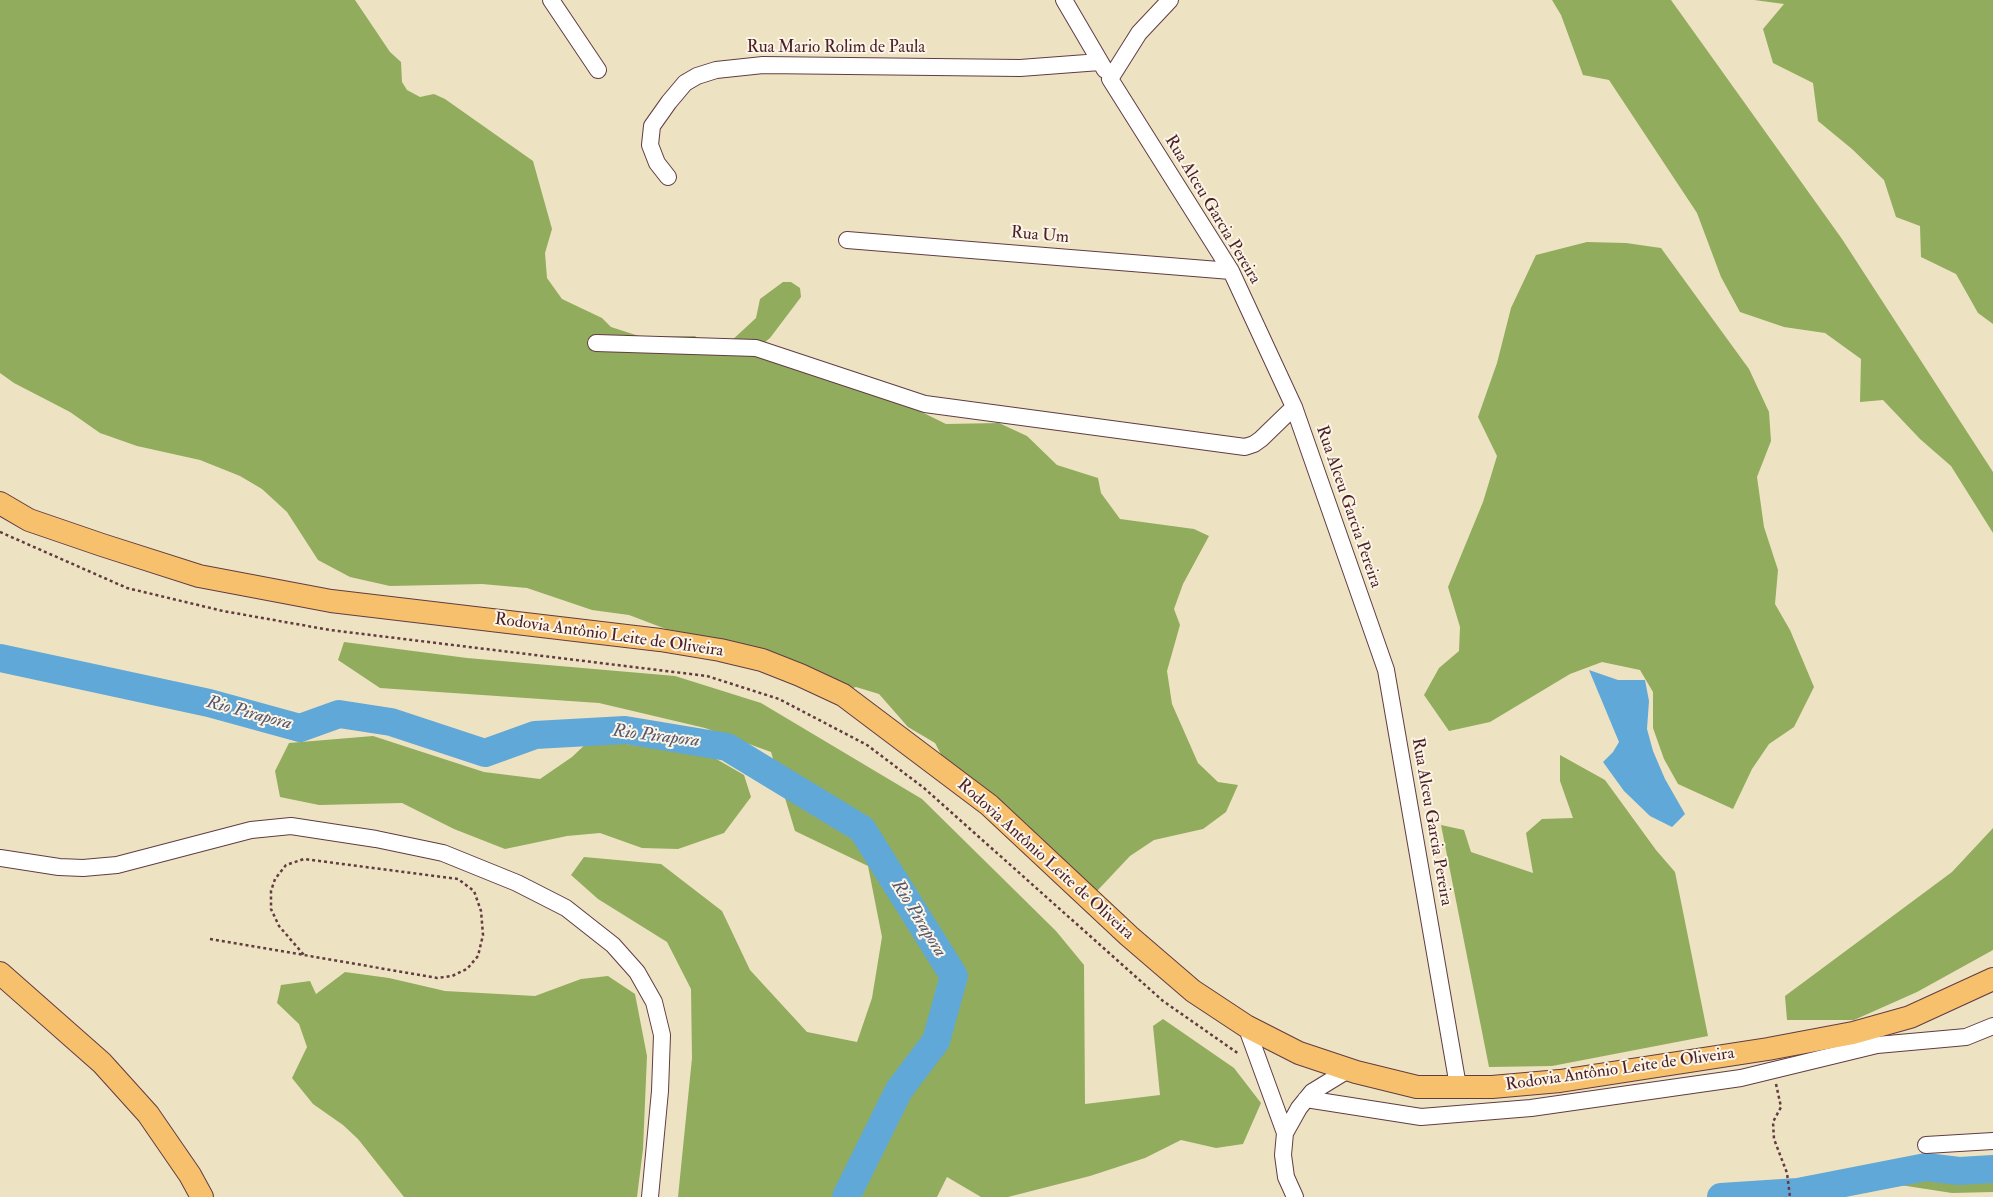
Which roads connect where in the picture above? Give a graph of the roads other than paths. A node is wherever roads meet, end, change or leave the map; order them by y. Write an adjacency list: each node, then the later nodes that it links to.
1 (551, 0): 5 (street)
2 (1064, 0): 4 (street, Rua Alceu Garcia Pereira)
3 (1170, 0): 6 (street)
4 (1100, 62): 6 (street, Rua Alceu Garcia Pereira); 7 (street, Rua Mario Rolim de Paula)
5 (598, 70)
6 (1110, 79): 9 (street, Rua Alceu Garcia Pereira)
7 (668, 177)
8 (846, 240): 9 (street, Rua Um)
9 (1231, 271): 11 (street, Rua Alceu Garcia Pereira)
10 (596, 343): 11 (street)
11 (1294, 407): 19 (street, Rua Alceu Garcia Pereira)
12 (0, 504): 16 (main road, Rodovia Antônio Leite de Oliveira)
13 (0, 858): 25 (street)
14 (0, 973): 24 (main road)
15 (1993, 979): 19 (main road, Rodovia Antônio Leite de Oliveira)
16 (1246, 1026): 18 (main road, Rodovia Antônio Leite de Oliveira); 21 (street)
17 (1993, 1026): 20 (street)
18 (1348, 1070): 19 (main road, Rodovia Antônio Leite de Oliveira); 20 (street)
19 (1458, 1086)
20 (1306, 1099): 21 (street)
21 (1285, 1133): 26 (street)
22 (1993, 1141): 23 (street)
23 (1926, 1145)
24 (202, 1197)
25 (650, 1197)
26 (1295, 1197)

